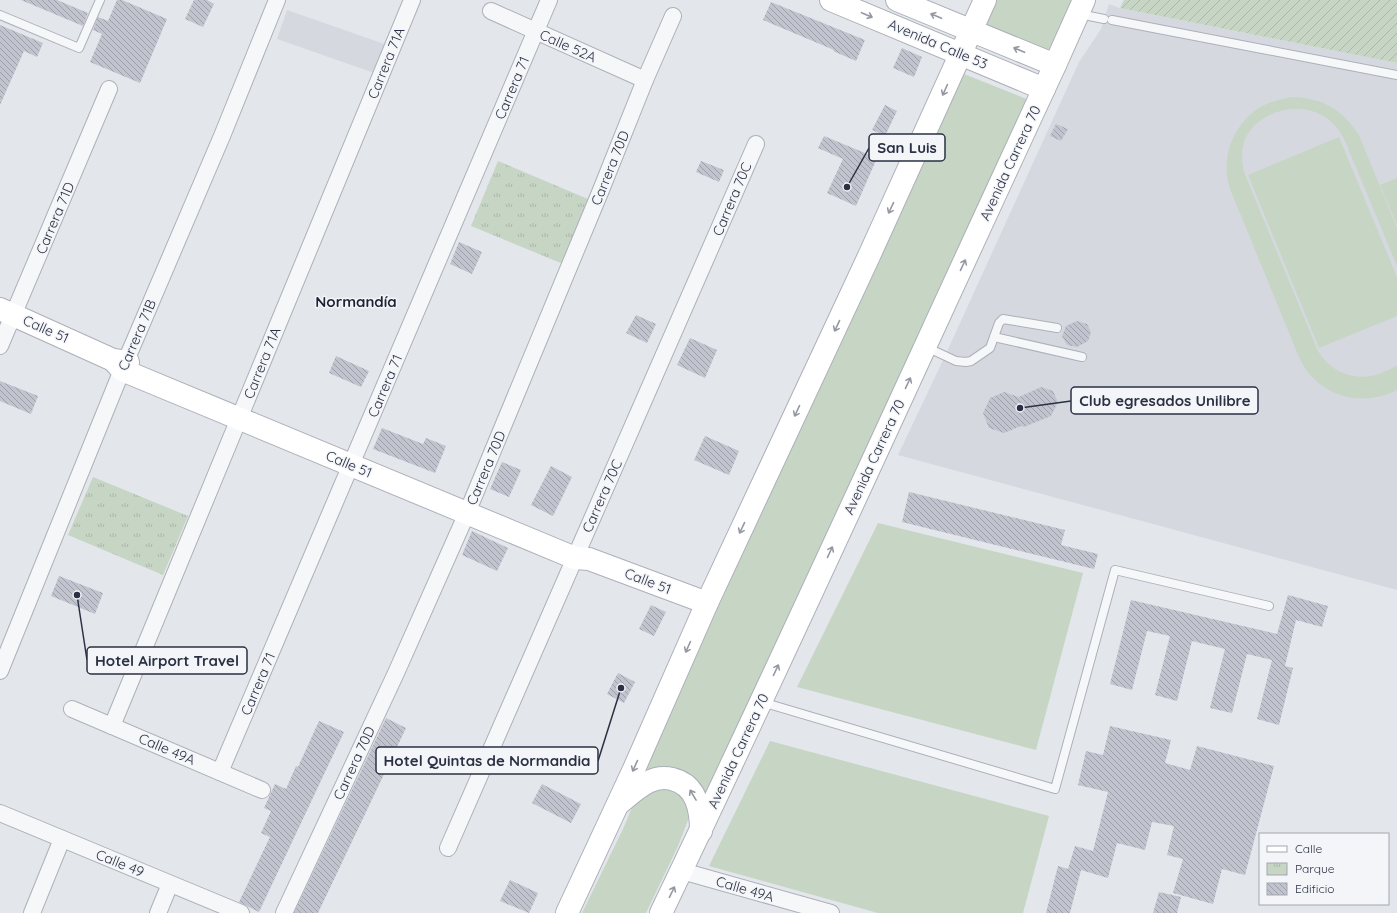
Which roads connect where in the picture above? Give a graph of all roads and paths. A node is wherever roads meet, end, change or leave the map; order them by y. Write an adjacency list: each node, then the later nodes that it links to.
1 (100, 0): 10 (lane)
2 (277, 0): 27 (street, Carrera 71B)
3 (412, 0): 28 (street, Carrera 71A)
4 (549, 0): 13 (street, Carrera 71)
5 (831, 0): 14 (main road, Avenida Calle 53, one-way to 14)
6 (897, 0): 12 (main road, Avenida Calle 53, one-way to 6)
7 (985, 0): 12 (main road)
8 (1081, 7): 15 (main road, Avenida Carrera 70); 16 (lane)
9 (491, 11): 13 (street, Calle 52A)
10 (0, 15)
11 (673, 16): 17 (street, Carrera 70D)
12 (972, 30): 14 (main road); 15 (main road, Avenida Calle 53, one-way to 12)
13 (536, 31): 17 (street, Calle 52A); 29 (street, Carrera 71)
14 (961, 54): 18 (main road, Avenida Calle 53); 32 (main road, one-way to 32)
15 (1055, 65): 18 (main road, Avenida Carrera 70)
16 (1397, 75)
17 (645, 80): 30 (street, Carrera 70D)
18 (1044, 89): 25 (main road, Avenida Carrera 70, one-way to 18)
19 (109, 90): 21 (street, Carrera 71D)
20 (756, 144): 31 (street, Carrera 70C)
21 (7, 312): 24 (street, Carrera 71D); 27 (main road, Calle 51)
22 (1057, 328): 23 (lane)
23 (994, 337): 25 (lane); 26 (lane)
24 (0, 346)
25 (925, 347): 35 (main road, Avenida Carrera 70, one-way to 25)
26 (1082, 357)
27 (120, 364): 28 (main road, Calle 51); 34 (street, Carrera 71B)
28 (241, 414): 29 (main road, Calle 51); 37 (street, Carrera 71A)
29 (353, 461): 30 (main road, Calle 51); 38 (street, Carrera 71)
30 (469, 509): 31 (main road, Calle 51); 50 (street, Carrera 70D)
31 (581, 555): 32 (main road, Calle 51); 44 (street, Carrera 70C)
32 (707, 603): 40 (main road, one-way to 40)
33 (1269, 606): 35 (lane)
34 (0, 671)
35 (761, 701): 42 (main road, Avenida Carrera 70)
36 (72, 709): 37 (street, Calle 49A)
37 (112, 726): 38 (street, Calle 49A)
38 (220, 772): 39 (street, Calle 49A)
39 (262, 790)
40 (617, 804): 42 (main road, one-way to 40); 51 (main road)
41 (0, 813): 43 (street, Calle 49)
42 (700, 832): 45 (main road, Avenida Carrera 70)
43 (62, 839): 46 (street, Calle 49); 47 (street)
44 (448, 848)
45 (682, 871): 52 (main road, Avenida Carrera 70, one-way to 45); 53 (street, Calle 49A)
46 (170, 884): 48 (street); 49 (street, Calle 49)
47 (32, 913)
48 (158, 913)
49 (241, 913)
50 (284, 913)
51 (567, 913)
52 (662, 913)
53 (831, 913)

